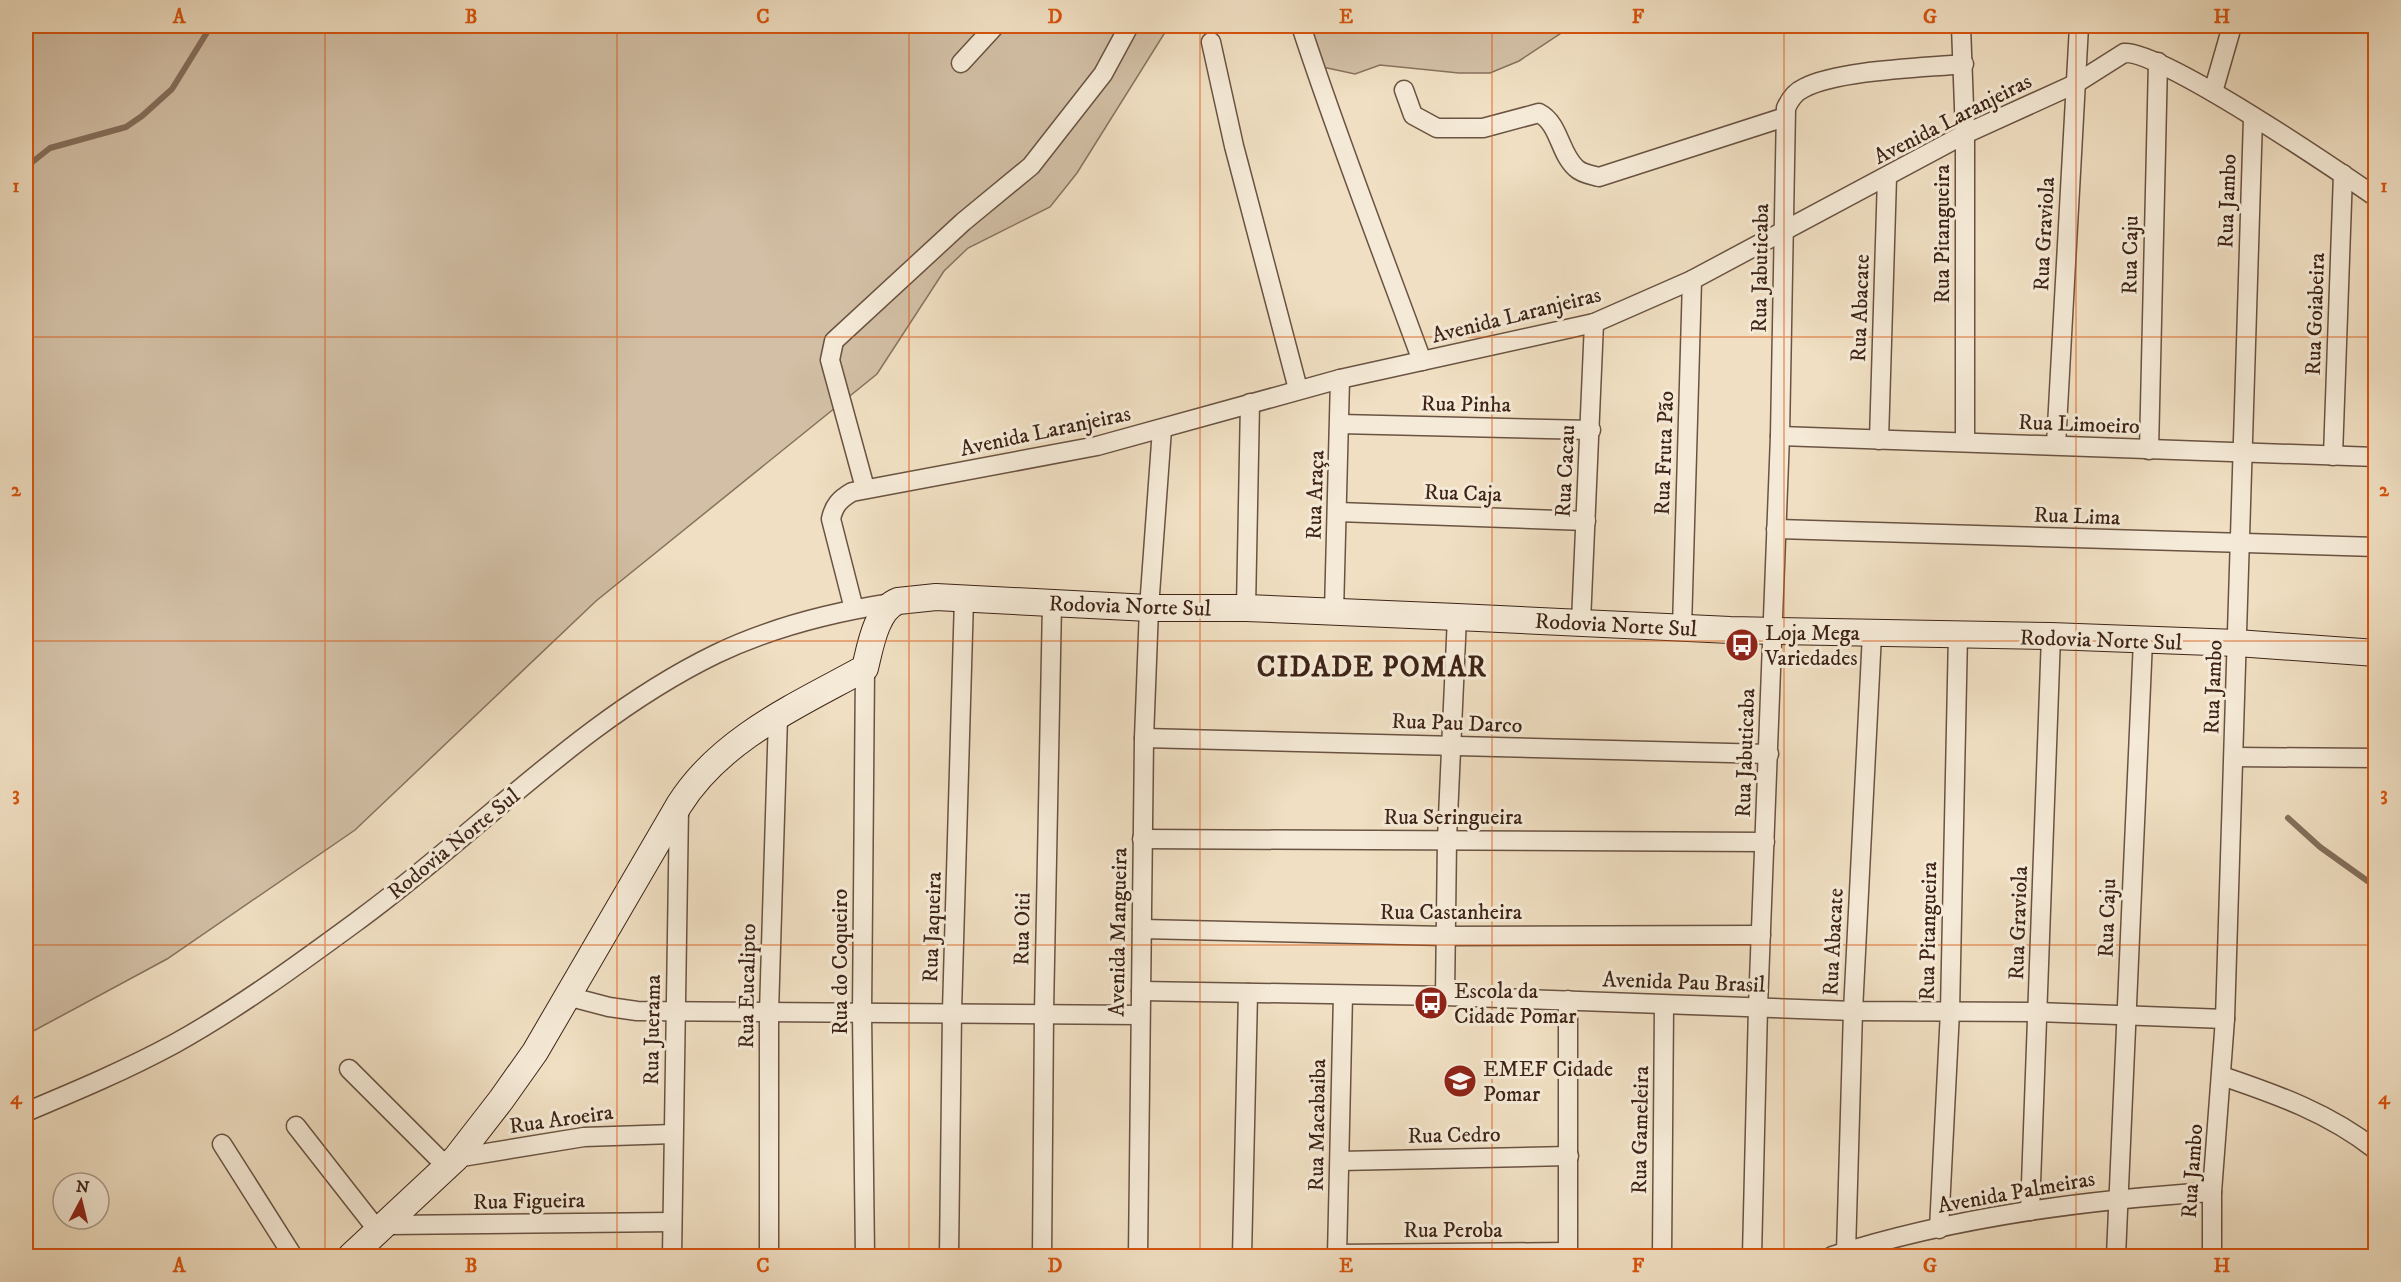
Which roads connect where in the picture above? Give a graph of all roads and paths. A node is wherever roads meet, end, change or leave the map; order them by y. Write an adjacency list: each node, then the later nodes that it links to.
1 (995, 26): 9 (street)
2 (1129, 26): 38 (street)
3 (1301, 26): 23 (street)
4 (1961, 26): 10 (street, Rua Pitangueira)
5 (2079, 26): 11 (street, Rua Graviola)
6 (2232, 26): 13 (street)
7 (1211, 42): 25 (street)
8 (2158, 62): 11 (street, Avenida Laranjeiras); 13 (street, Avenida Laranjeiras); 34 (street, Rua Caju)
9 (961, 63)
10 (1964, 64): 14 (street); 16 (street, Rua Pitangueira)
11 (2075, 84): 16 (street, Avenida Laranjeiras); 33 (street, Rua Graviola)
12 (1404, 90): 14 (street)
13 (2213, 92): 15 (street, Avenida Laranjeiras)
14 (1785, 112): 20 (street, Rua Jabuticaba)
15 (2253, 118): 17 (street, Avenida Laranjeiras); 35 (street, Rua Jambo)
16 (1965, 134): 18 (street, Avenida Laranjeiras); 32 (street, Rua Pitangueira)
17 (2343, 174): 19 (street, Avenida Laranjeiras); 36 (street, Rua Goiabeira)
18 (1887, 177): 20 (street, Avenida Laranjeiras); 31 (street, Rua Abacate)
19 (2376, 197)
20 (1784, 232): 21 (street, Avenida Laranjeiras); 30 (street, Rua Jabuticaba)
21 (1692, 280): 22 (street, Avenida Laranjeiras); 53 (street, Rua Fruta Pão)
22 (1594, 323): 23 (street, Avenida Laranjeiras); 29 (street, Rua Cacau)
23 (1422, 362): 24 (street, Avenida Laranjeiras)
24 (1340, 379): 25 (street, Avenida Laranjeiras); 27 (street, Rua Araça)
25 (1298, 389): 26 (street, Avenida Laranjeiras)
26 (1250, 403): 28 (street, Avenida Laranjeiras); 48 (street)
27 (1340, 424): 29 (street, Rua Pinha); 39 (street, Rua Araça)
28 (1162, 429): 38 (street, Avenida Laranjeiras); 47 (street, Avenida Mangueira)
29 (1591, 430): 40 (street, Rua Cacau)
30 (1780, 436): 31 (street, Rua Limoeiro); 41 (street, Rua Jabuticaba)
31 (1879, 440): 32 (street, Rua Limoeiro)
32 (1965, 442): 33 (street, Rua Limoeiro)
33 (2056, 445): 34 (street, Rua Limoeiro)
34 (2149, 450): 35 (street, Rua Limoeiro)
35 (2242, 454): 36 (street, Rua Limoeiro); 42 (street, Rua Jambo)
36 (2333, 456): 37 (street, Rua Limoeiro)
37 (2376, 457)
38 (865, 488): 49 (street, Avenida Laranjeiras)
39 (1338, 512): 40 (street, Rua Caja); 50 (street, Rua Araça)
40 (1586, 521): 52 (street, Rua Cacau)
41 (1776, 529): 42 (street, Rua Lima); 54 (street, Rua Jabuticaba)
42 (2240, 543): 43 (street, Rua Lima); 59 (street, Rua Jambo)
43 (2376, 548)
44 (964, 598): 45 (street, Rodovia Norte Sul); 46 (street, Rodovia Norte Sul); 83 (street, Rua Jaqueira)
45 (892, 603): 49 (street, Rodovia Norte Sul); 61 (street)
46 (1052, 603): 47 (street, Rodovia Norte Sul); 88 (street, Rua Oiti)
47 (1149, 608): 48 (street, Rodovia Norte Sul); 63 (street, Avenida Mangueira)
48 (1246, 608): 50 (street, Rodovia Norte Sul)
49 (854, 609): 96 (street, Rodovia Norte Sul)
50 (1334, 612): 51 (street, Rodovia Norte Sul)
51 (1457, 616): 52 (street, Rodovia Norte Sul); 64 (street)
52 (1581, 622): 53 (street, Rodovia Norte Sul)
53 (1682, 628): 54 (street, Rodovia Norte Sul)
54 (1773, 631): 55 (street, Rodovia Norte Sul); 65 (street, Rua Jabuticaba)
55 (1872, 634): 56 (street, Rodovia Norte Sul); 84 (street, Rua Abacate)
56 (1958, 634): 57 (street, Rodovia Norte Sul); 85 (street, Rua Pitangueira)
57 (2051, 636): 58 (street, Rodovia Norte Sul); 89 (street, Rua Graviola)
58 (2143, 640): 59 (street, Rodovia Norte Sul); 92 (street, Rua Caju)
59 (2237, 643): 60 (street, Rodovia Norte Sul); 66 (street, Rua Jambo)
60 (2376, 653)
61 (865, 668): 62 (street); 90 (street, Rua do Coqueiro)
62 (777, 717): 68 (street); 87 (street, Rua Eucalipto)
63 (1144, 738): 64 (street, Rua Pau Darco); 69 (street, Avenida Mangueira)
64 (1450, 746): 65 (street, Rua Pau Darco); 70 (street)
65 (1769, 754): 71 (street, Rua Jabuticaba)
66 (2234, 756): 67 (street); 93 (street, Rua Jambo)
67 (2376, 758)
68 (679, 805): 78 (street); 86 (street, Rua Juerama)
69 (1142, 839): 70 (street, Rua Seringueira); 72 (street, Avenida Mangueira)
70 (1447, 839): 71 (street, Rua Seringueira); 74 (street)
71 (1765, 843): 73 (street, Rua Jabuticaba)
72 (1142, 929): 74 (street, Rua Castanheira); 75 (street, Avenida Mangueira)
73 (1761, 935): 74 (street, Rua Castanheira); 82 (street, Rua Jabuticaba)
74 (1445, 936): 79 (street)
75 (1141, 991): 76 (street, Avenida Pau Brasil); 91 (street, Avenida Mangueira)
76 (1248, 993): 77 (street, Avenida Pau Brasil); 121 (street)
77 (1343, 995): 79 (street, Avenida Pau Brasil); 102 (street, Rua Macabaiba)
78 (567, 996): 86 (street); 103 (street)
79 (1445, 996): 80 (street, Avenida Pau Brasil)
80 (1568, 1000): 81 (street, Avenida Pau Brasil); 101 (street)
81 (1665, 1005): 82 (street, Avenida Pau Brasil); 122 (street, Rua Gameleira)
82 (1758, 1007): 84 (street, Avenida Pau Brasil); 123 (street, Rua Jabuticaba)
83 (952, 1011): 88 (street); 90 (street); 118 (street, Rua Jaqueira)
84 (1853, 1011): 85 (street, Avenida Pau Brasil); 110 (street, Rua Abacate)
85 (1950, 1011): 89 (street, Avenida Pau Brasil); 109 (street, Rua Pitangueira)
86 (675, 1012): 87 (street); 98 (street, Rua Juerama)
87 (769, 1012): 90 (street); 116 (street, Rua Eucalipto)
88 (1044, 1012): 91 (street); 119 (street, Rua Oiti)
89 (2037, 1012): 92 (street, Avenida Pau Brasil); 106 (street, Rua Graviola)
90 (862, 1014): 117 (street, Rua do Coqueiro)
91 (1140, 1015): 120 (street, Avenida Mangueira)
92 (2126, 1017): 93 (street, Avenida Pau Brasil); 105 (street, Rua Caju)
93 (2225, 1019): 95 (street, Rua Jambo)
94 (349, 1069): 103 (street)
95 (2222, 1076): 100 (street); 104 (street, Rua Jambo)
96 (26, 1112)
97 (296, 1126): 108 (street)
98 (673, 1134): 103 (street, Rua Aroeira); 107 (street, Rua Juerama)
99 (222, 1144): 113 (street)
100 (2376, 1150)
101 (1569, 1156): 102 (street, Rua Cedro); 112 (street)
102 (1340, 1161): 111 (street, Rua Macabaiba)
103 (452, 1162): 108 (street)
104 (2212, 1192): 105 (street, Avenida Palmeiras); 125 (street, Rua Jambo)
105 (2118, 1198): 106 (street, Avenida Palmeiras); 124 (street, Rua Caju)
106 (2030, 1211): 109 (street, Avenida Palmeiras)
107 (672, 1222): 108 (street, Rua Figueira); 115 (street, Rua Juerama)
108 (383, 1228): 114 (street)
109 (1939, 1229): 110 (street, Avenida Palmeiras)
110 (1839, 1254)
111 (1337, 1255): 112 (street, Rua Peroba)
112 (1568, 1255)
113 (293, 1257)
114 (351, 1257)
115 (672, 1257)
116 (769, 1257)
117 (865, 1257)
118 (950, 1257)
119 (1042, 1257)
120 (1138, 1257)
121 (1242, 1257)
122 (1662, 1257)
123 (1752, 1257)
124 (2116, 1257)
125 (2212, 1257)

